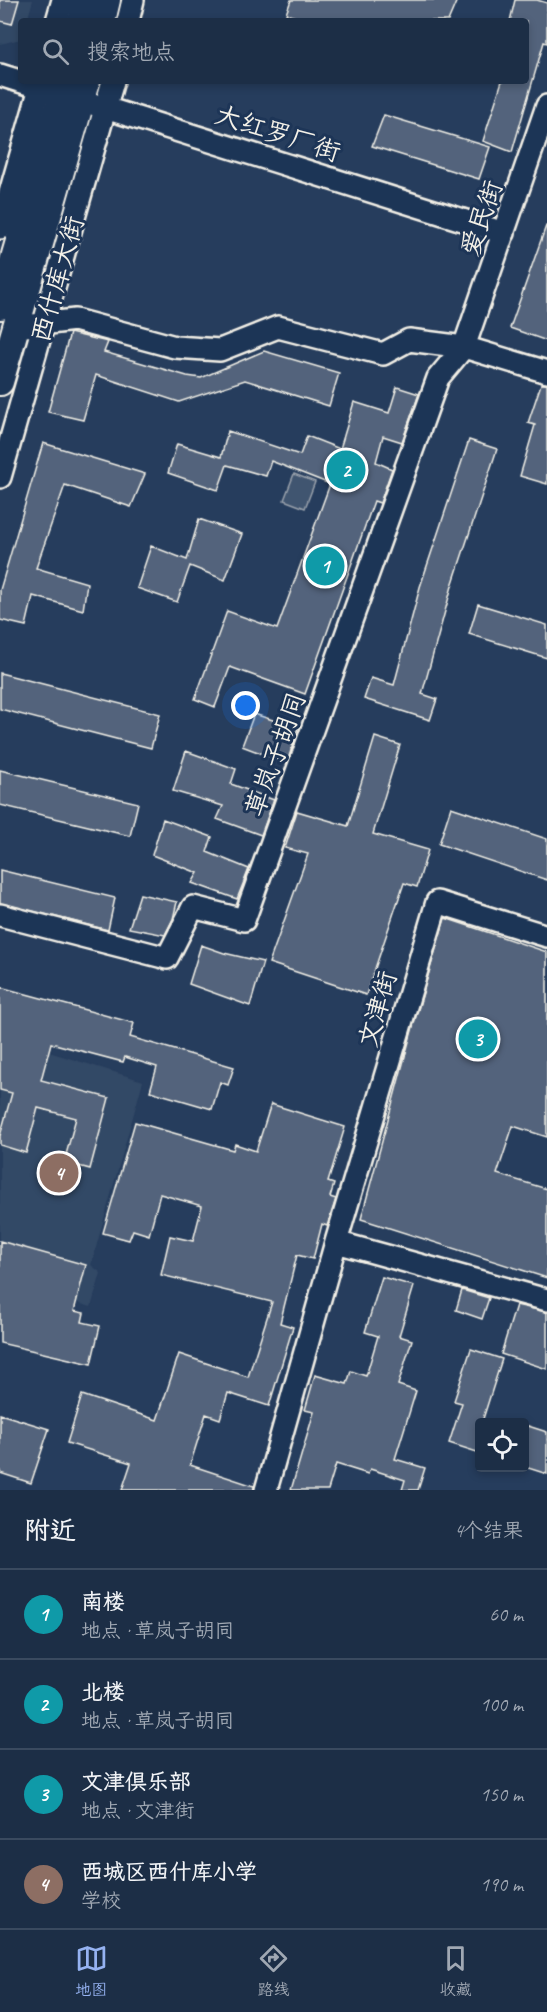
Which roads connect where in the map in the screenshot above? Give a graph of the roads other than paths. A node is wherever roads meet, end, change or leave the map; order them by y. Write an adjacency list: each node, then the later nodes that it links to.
1 (63, 0): 5 (street)
2 (86, 0): 6 (main road)
3 (107, 0): 7 (main road)
4 (133, 0): 8 (street)
5 (58, 18)
6 (82, 18)
7 (103, 18)
8 (129, 18)
9 (0, 75): 10 (street, 大红罗厂街)
10 (18, 78)
11 (47, 84): 13 (street, 大红罗厂街)
12 (112, 84): 15 (street, 西什库大街)
13 (63, 87): 15 (street, 大红罗厂街); 16 (street); 18 (main road, 西什库大街); 20 (main road, 西什库大街)
14 (547, 106): 17 (street, 爱民街)
15 (107, 107): 17 (street, 大红罗厂街); 19 (street, 西什库大街)
16 (0, 228)
17 (504, 233): 21 (street, 爱民街)
18 (0, 306)
19 (44, 324): 20 (street); 21 (street); 24 (street, 西什库大街)
20 (16, 327): 23 (main road, 西什库大街)
21 (464, 347): 22 (street); 25 (street, 草岚子胡同)
22 (547, 372)
23 (0, 382)
24 (0, 477)
25 (0, 915)
26 (547, 936): 27 (street, 文津街)
27 (336, 1242): 28 (street); 29 (street)
28 (547, 1300)
29 (266, 1490)

